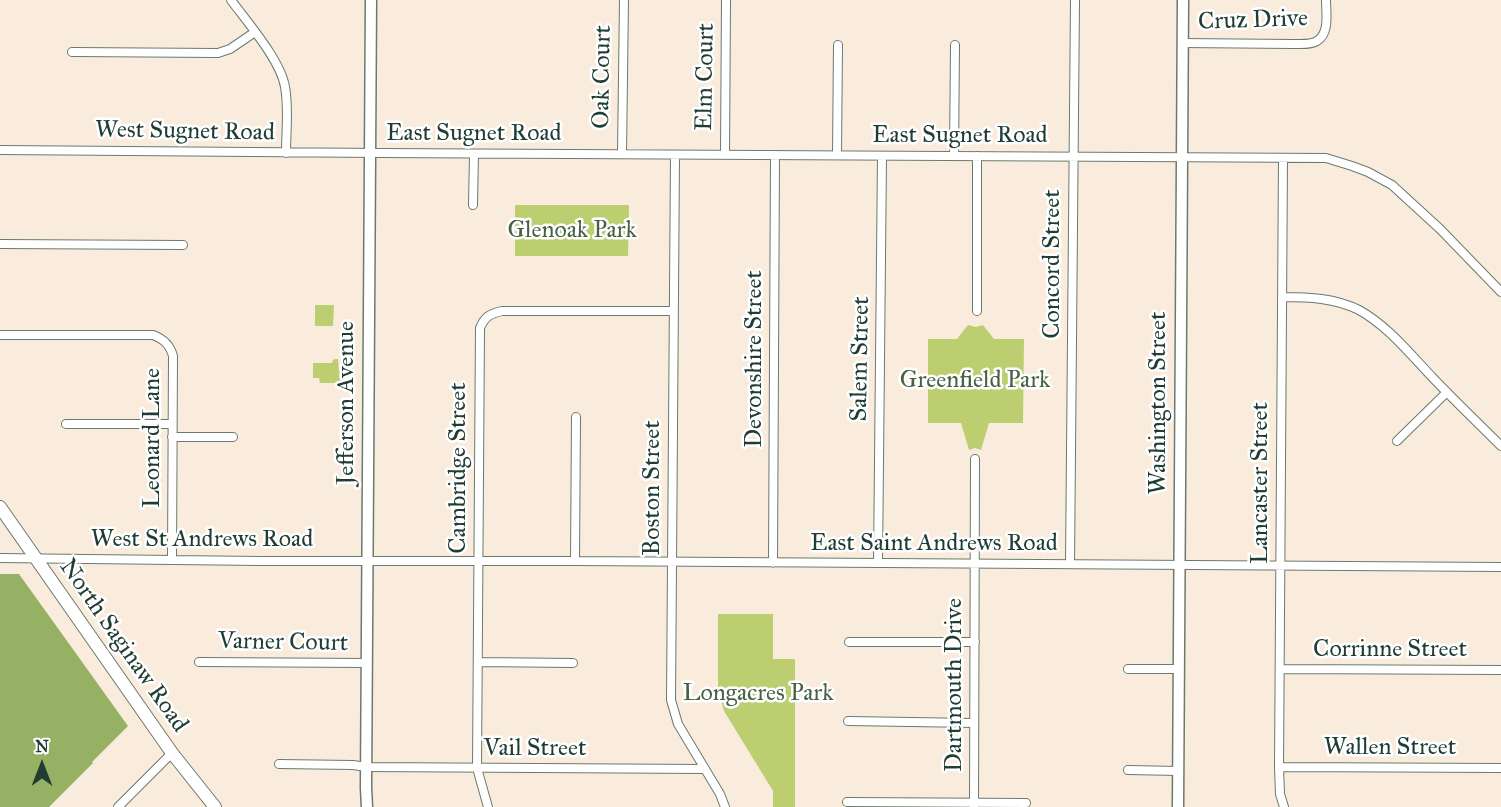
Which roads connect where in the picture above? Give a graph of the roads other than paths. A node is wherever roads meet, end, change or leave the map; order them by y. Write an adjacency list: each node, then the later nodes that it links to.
1 (231, 0): 8 (street)
2 (371, 0): 15 (street, Jefferson Avenue)
3 (624, 0): 17 (street, Oak Court)
4 (726, 0): 19 (street, Elm Court)
5 (1075, 0): 25 (street, Concord Street)
6 (1182, 0): 9 (street, Washington Street)
7 (1326, 0): 9 (street, Cruz Drive)
8 (255, 32): 12 (street); 14 (street)
9 (1182, 43): 26 (street, Washington Street)
10 (838, 45): 21 (street)
11 (955, 45): 23 (street)
12 (72, 52)
13 (0, 150): 14 (street, West Sugnet Road)
14 (286, 153): 15 (street, West Sugnet Road)
15 (370, 153): 16 (street, East Sugnet Road); 49 (street, Jefferson Avenue)
16 (474, 154): 17 (street, East Sugnet Road); 28 (street)
17 (622, 154): 18 (street, East Sugnet Road)
18 (675, 155): 19 (street, East Sugnet Road); 33 (street, Boston Street)
19 (724, 155): 20 (street, East Sugnet Road)
20 (775, 155): 21 (street, East Sugnet Road); 53 (street, Devonshire Street)
21 (837, 155): 22 (street, East Sugnet Road)
22 (882, 156): 23 (street, East Sugnet Road); 54 (street, Salem Street)
23 (954, 156): 24 (street, East Sugnet Road)
24 (977, 156): 25 (street, East Sugnet Road); 34 (street)
25 (1073, 156): 26 (street, East Sugnet Road); 56 (street, Concord Street)
26 (1182, 157): 27 (street, East Sugnet Road); 57 (street, Washington Street)
27 (1283, 158): 31 (street, East Sugnet Road); 32 (street, Lancaster Street)
28 (473, 205)
29 (0, 244): 30 (street)
30 (183, 245)
31 (1501, 292)
32 (1283, 297): 36 (street); 58 (street, Lancaster Street)
33 (673, 311): 50 (street, Cambridge Street); 52 (street, Boston Street)
34 (977, 311)
35 (0, 335): 39 (street, Leonard Lane)
36 (1447, 392): 42 (street); 43 (street)
37 (576, 417): 51 (street)
38 (66, 424): 39 (street)
39 (172, 424): 41 (street, Leonard Lane)
40 (233, 436): 41 (street)
41 (172, 437): 48 (street, Leonard Lane)
42 (1397, 441)
43 (1501, 446)
44 (975, 459): 55 (street, Dartmouth Drive)
45 (0, 507): 47 (main road, North Saginaw Road)
46 (0, 558): 47 (street, West St Andrews Road)
47 (36, 559): 48 (street, West St Andrews Road); 72 (main road, North Saginaw Road)
48 (172, 560): 49 (street, West St Andrews Road)
49 (367, 561): 50 (street, East Saint Andrews Road); 64 (street, Jefferson Avenue)
50 (478, 561): 51 (street, East Saint Andrews Road); 63 (street, Cambridge Street)
51 (575, 561): 52 (street, East Saint Andrews Road)
52 (673, 562): 53 (street, East Saint Andrews Road); 78 (street, Boston Street)
53 (773, 563): 54 (street, East Saint Andrews Road)
54 (878, 563): 55 (street, East Saint Andrews Road)
55 (975, 564): 56 (street, East Saint Andrews Road); 61 (street, Dartmouth Drive)
56 (1070, 564): 57 (street, East Saint Andrews Road)
57 (1179, 565): 58 (street, East Saint Andrews Road); 67 (street, Washington Street)
58 (1280, 565): 59 (street, East Saint Andrews Road); 68 (street, Lancaster Street)
59 (1501, 567)
60 (849, 642): 61 (street)
61 (975, 642): 71 (street, Dartmouth Drive)
62 (199, 662): 64 (street, Varner Court)
63 (477, 662): 65 (street); 76 (street, Cambridge Street)
64 (366, 663): 74 (street, Jefferson Avenue)
65 (573, 663)
66 (1128, 669): 67 (street)
67 (1178, 669): 80 (street, Washington Street)
68 (1280, 669): 69 (street, Corrinne Street); 75 (street, Lancaster Street)
69 (1501, 670)
70 (848, 721): 71 (street)
71 (974, 723): 84 (street, Dartmouth Drive)
72 (172, 753): 85 (street); 86 (main road, North Saginaw Road)
73 (279, 764): 74 (street, Vail Street)
74 (366, 767): 76 (street, Vail Street); 81 (street, Jefferson Avenue)
75 (1279, 767): 77 (street, Wallen Street); 92 (street, Lancaster Street)
76 (477, 768): 78 (street, Vail Street); 89 (street, Cambridge Street)
77 (1501, 768)
78 (705, 769): 90 (street, Boston Street)
79 (1128, 770): 80 (street)
80 (1178, 771): 91 (street, Washington Street)
81 (366, 788): 87 (street); 88 (street, Jefferson Avenue)
82 (847, 802): 84 (street)
83 (1026, 803): 84 (street)
84 (974, 805)
85 (118, 807)
86 (215, 807)
87 (362, 807)
88 (367, 807)
89 (488, 807)
90 (725, 807)
91 (1178, 807)
92 (1284, 807)

